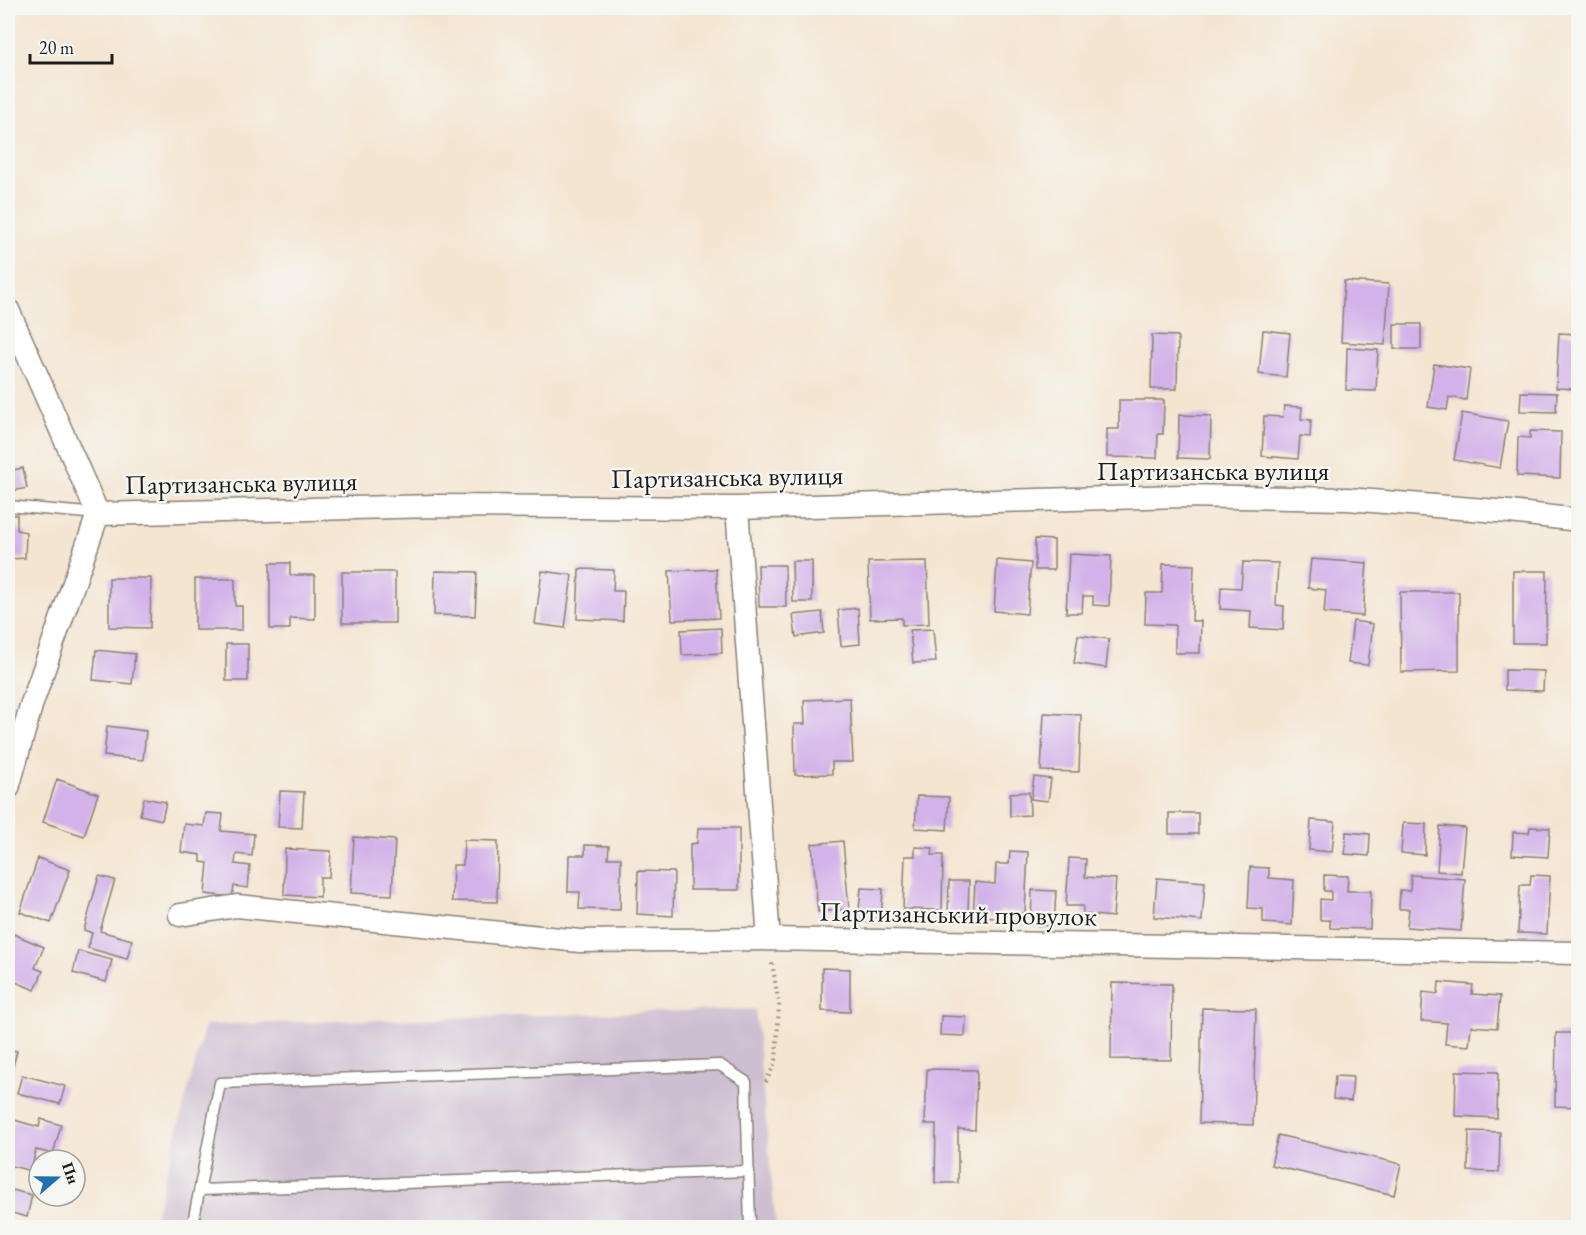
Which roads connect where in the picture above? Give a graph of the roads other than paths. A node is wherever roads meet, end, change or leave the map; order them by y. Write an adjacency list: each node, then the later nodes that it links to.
1 (8, 310): 4 (street, Партизанська вулиця)
2 (8, 506): 4 (lane)
3 (737, 508): 4 (street, Партизанська вулиця); 5 (street, Партизанська вулиця); 8 (street)
4 (98, 514): 6 (street)
5 (1578, 520)
6 (8, 788)
7 (180, 915): 8 (street, Партизанський провулок)
8 (769, 939): 9 (street, Партизанський провулок)
9 (1578, 953)
10 (748, 1171): 11 (lane); 11 (lane); 13 (lane)
11 (200, 1190): 12 (lane)
12 (192, 1227)
13 (750, 1227)

